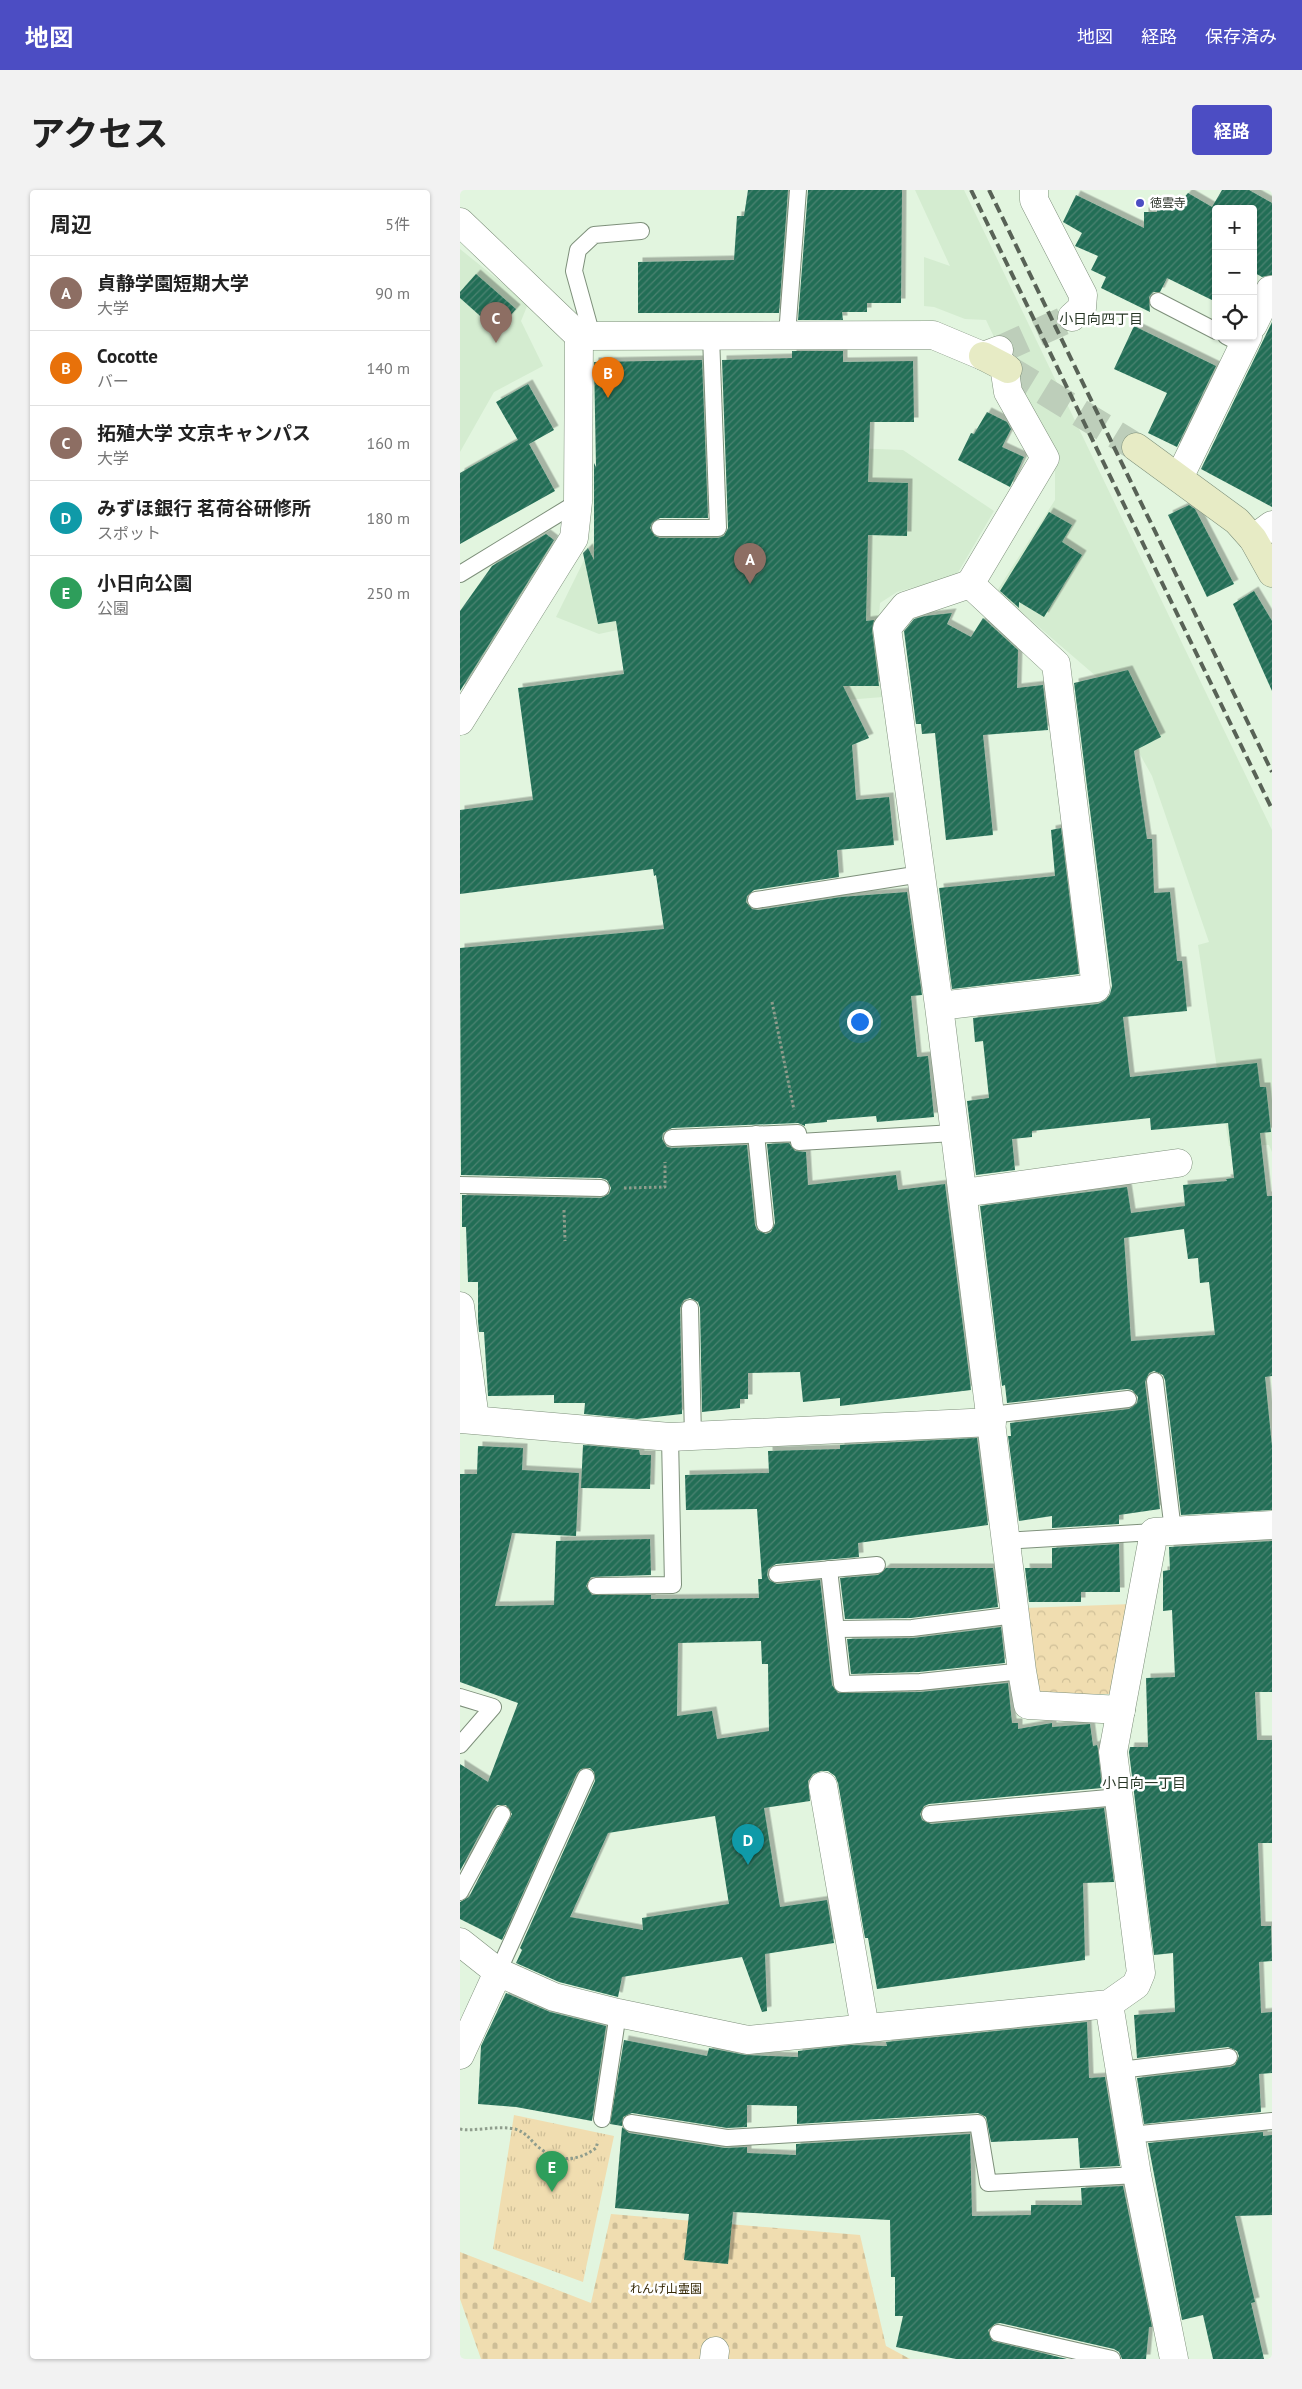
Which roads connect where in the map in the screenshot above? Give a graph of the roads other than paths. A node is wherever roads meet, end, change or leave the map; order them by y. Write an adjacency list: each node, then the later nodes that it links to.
1 (798, 190): 10 (lane)
2 (1034, 190): 8 (street)
3 (460, 222): 11 (street)
4 (641, 231): 11 (lane)
5 (1270, 290): 7 (street)
6 (1158, 301): 9 (lane)
7 (1257, 312)
8 (1072, 317)
9 (1212, 329)
10 (787, 335): 12 (street); 21 (street)
11 (586, 336): 12 (street); 16 (street)
12 (711, 336): 17 (lane)
13 (1241, 340): 15 (street)
14 (1136, 447): 15 (street)
15 (1179, 478): 18 (street)
16 (578, 502): 20 (lane); 22 (street)
17 (660, 528)
18 (1262, 532): 19 (street)
19 (1272, 573)
20 (460, 574)
21 (970, 584): 23 (street); 25 (street)
22 (460, 720)
23 (921, 874): 24 (lane); 25 (street)
24 (756, 900)
25 (940, 1006): 26 (street)
26 (954, 1133): 27 (lane); 32 (street)
27 (756, 1134): 28 (lane); 33 (lane)
28 (672, 1138)
29 (1178, 1163): 32 (street)
30 (460, 1185): 31 (lane)
31 (601, 1188)
32 (962, 1193): 38 (street)
33 (764, 1224)
34 (460, 1306): 39 (street)
35 (690, 1308): 40 (lane)
36 (1155, 1381): 42 (lane)
37 (1128, 1399): 38 (lane)
38 (992, 1418): 40 (street); 43 (street)
39 (468, 1419): 40 (street)
40 (682, 1437): 47 (lane)
41 (1272, 1525): 42 (street)
42 (1163, 1532): 43 (lane); 52 (street)
43 (1005, 1541): 48 (street)
44 (877, 1565): 45 (lane)
45 (829, 1569): 46 (lane); 49 (lane)
46 (777, 1574)
47 (596, 1586)
48 (1015, 1615): 49 (lane); 50 (street)
49 (836, 1629): 50 (lane)
50 (1022, 1671): 52 (street)
51 (460, 1697): 53 (lane)
52 (1121, 1710): 56 (street)
53 (460, 1745)
54 (586, 1777): 61 (lane)
55 (823, 1786): 64 (street)
56 (1119, 1796): 58 (lane); 62 (street)
57 (502, 1814): 59 (lane)
58 (930, 1814)
59 (460, 1892)
60 (460, 1942): 61 (street)
61 (498, 1972): 63 (street); 65 (street)
62 (1109, 2004): 64 (street); 67 (street)
63 (618, 2013): 64 (street); 68 (lane)
64 (865, 2028)
65 (460, 2056)
66 (1229, 2058): 67 (lane)
67 (1120, 2070): 71 (street)
68 (602, 2119)
69 (1272, 2121): 71 (lane)
70 (631, 2123): 72 (lane)
71 (1130, 2134): 72 (street)
72 (1137, 2175): 75 (street)
73 (998, 2334): 74 (lane)
74 (1112, 2359)
75 (1174, 2359)

